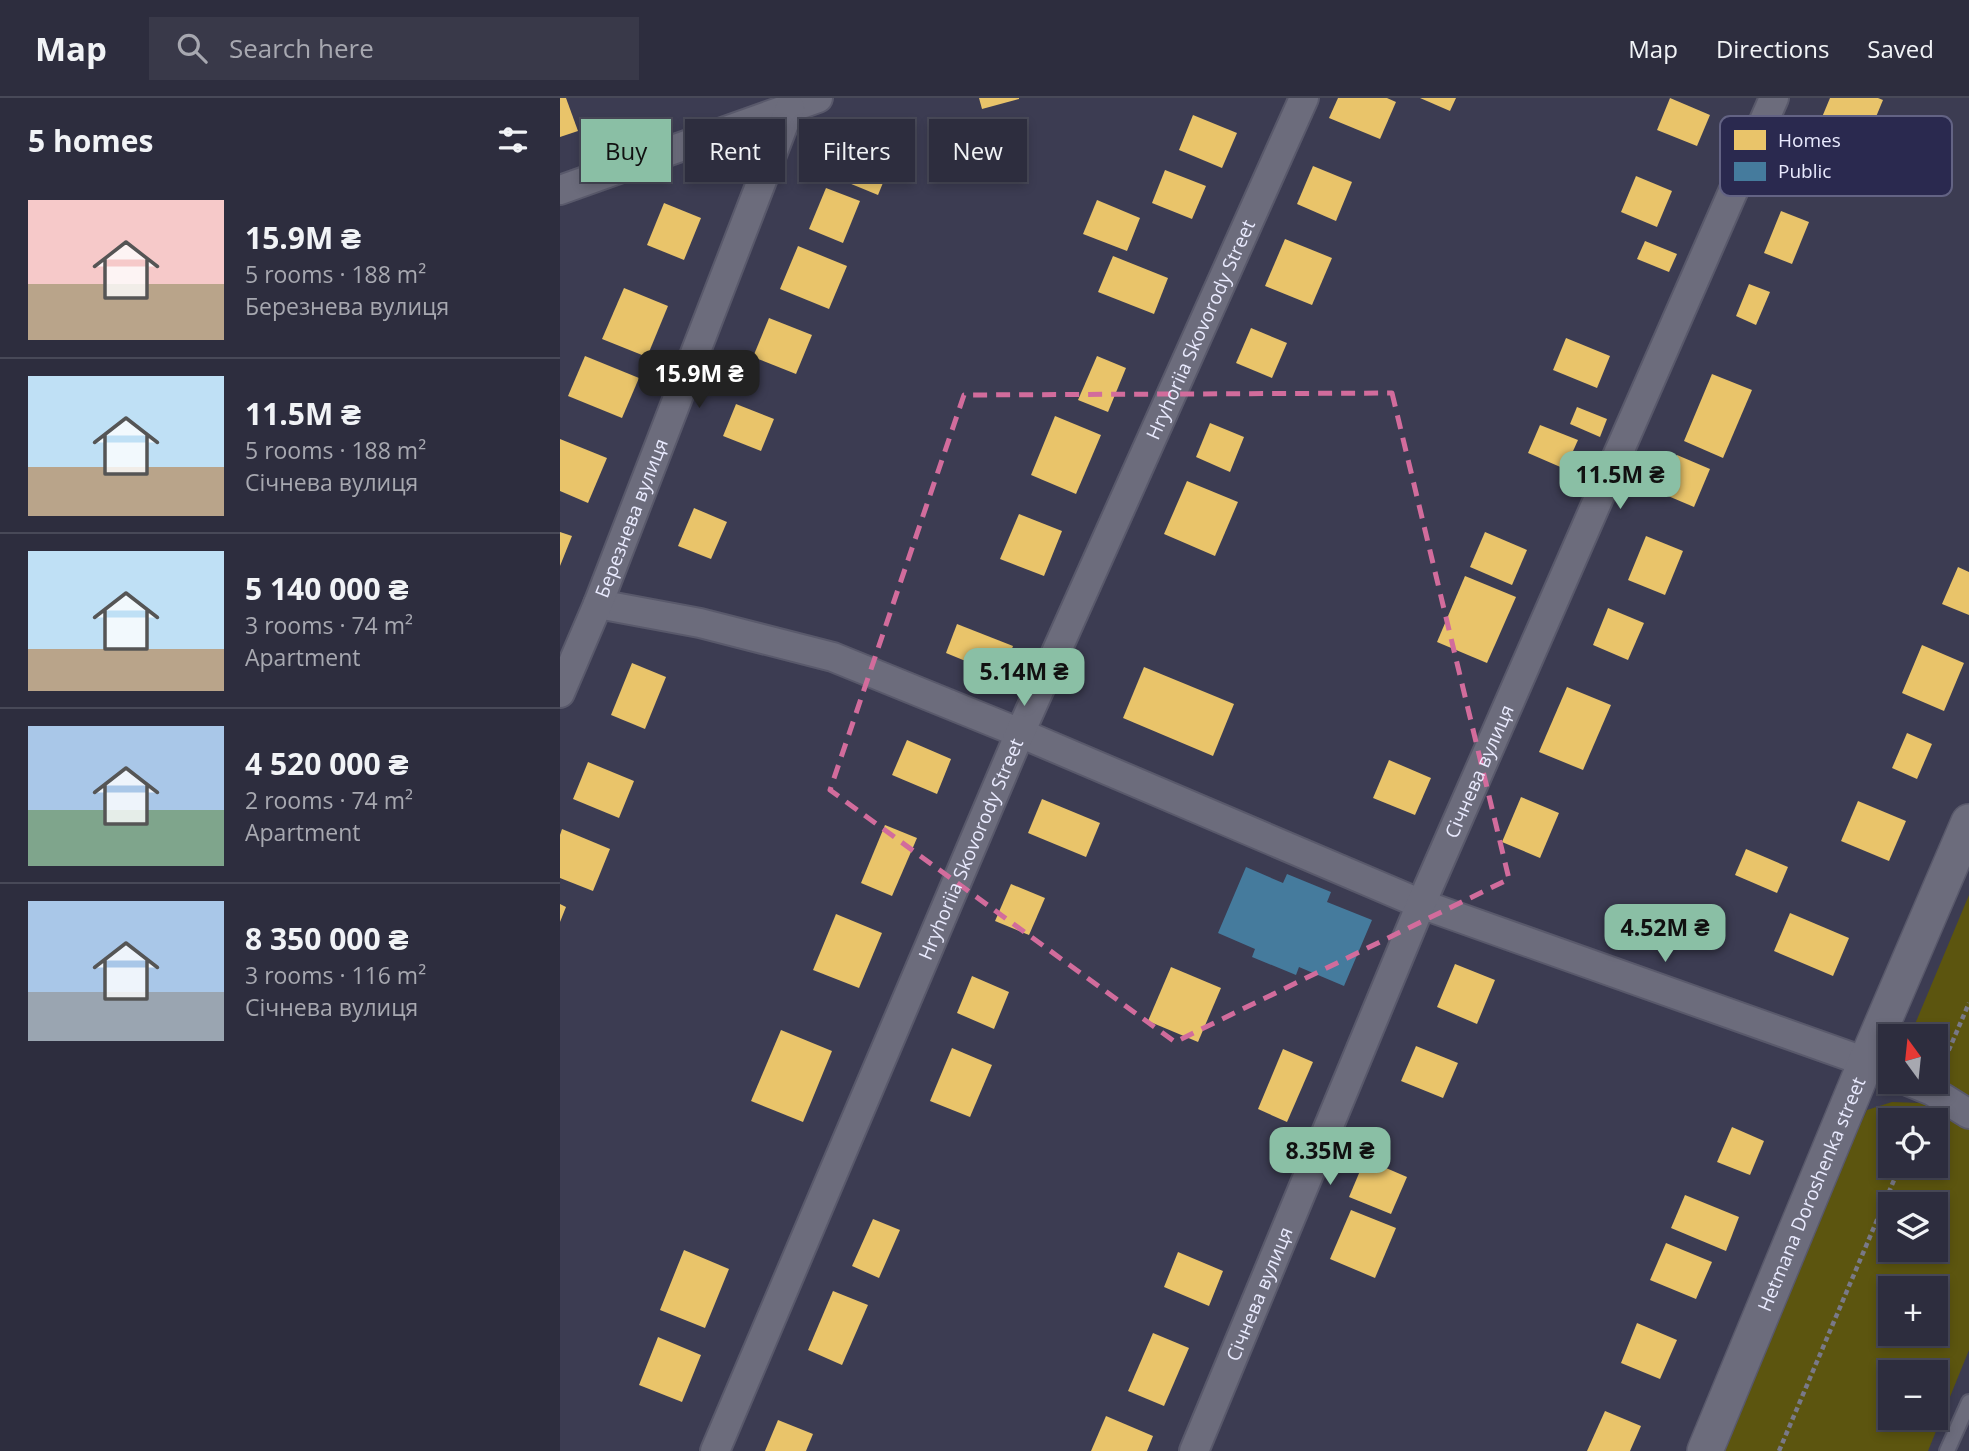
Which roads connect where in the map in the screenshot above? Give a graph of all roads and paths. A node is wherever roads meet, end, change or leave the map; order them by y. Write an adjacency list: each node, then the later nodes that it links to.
1 (818, 98): 4 (street)
2 (1304, 98): 10 (street, Hryhoriia Skovorody Street)
3 (1774, 98): 5 (street, Січнева вулиця)
4 (790, 108): 6 (street); 8 (street, Березнева вулиця)
5 (1766, 116)
6 (560, 190)
7 (1731, 196): 12 (street, Січнева вулиця)
8 (598, 604): 9 (street, Березнева вулиця); 10 (street)
9 (560, 692)
10 (1020, 733): 12 (street); 21 (street, Hryhoriia Skovorody Street)
11 (1969, 822): 14 (street, Hetmana Doroshenka street)
12 (1421, 904): 16 (street); 22 (street, Січнева вулиця)
13 (1969, 1003): 15 (path)
14 (1894, 1024)
15 (1948, 1039)
16 (1878, 1067): 23 (street, Hetmana Doroshenka street)
17 (1935, 1094): 18 (street)
18 (1969, 1114)
19 (1895, 1178): 24 (path)
20 (1969, 1402): 25 (lane)
21 (715, 1451)
22 (1194, 1451)
23 (1705, 1451)
24 (1779, 1451)
25 (1947, 1451)

